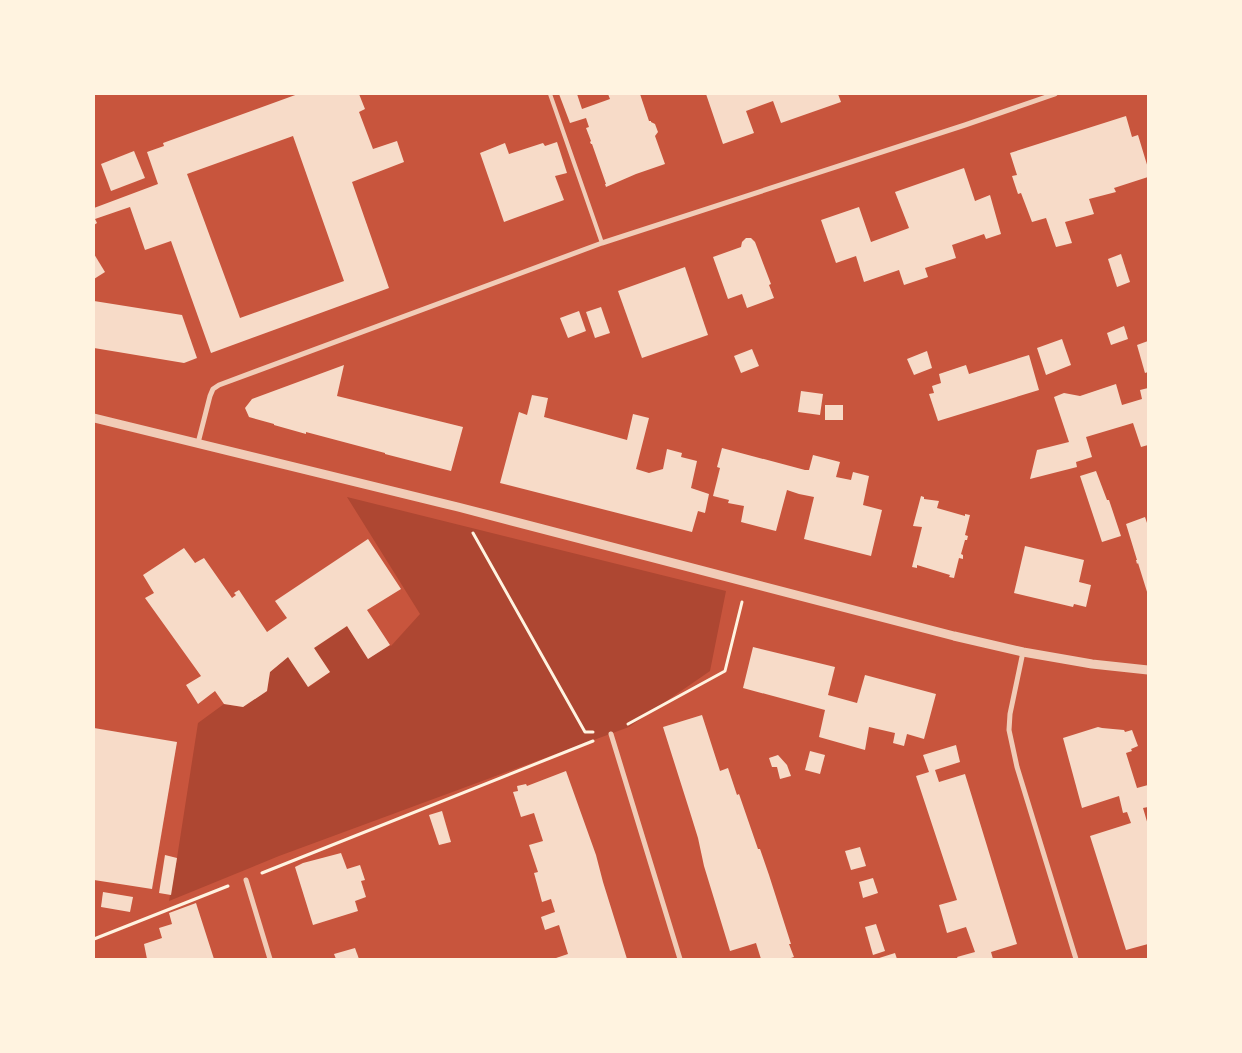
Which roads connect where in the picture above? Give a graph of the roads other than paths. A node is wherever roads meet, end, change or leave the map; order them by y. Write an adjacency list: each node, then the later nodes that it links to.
1 (550, 94): 3 (lane)
2 (1055, 94): 3 (street)
3 (602, 243): 5 (street)
4 (94, 418): 5 (street)
5 (198, 443): 6 (street)
6 (1023, 652): 7 (street); 12 (street)
7 (1148, 670)
8 (611, 734): 11 (street)
9 (246, 880): 10 (street)
10 (270, 959)
11 (680, 959)
12 (1076, 959)

